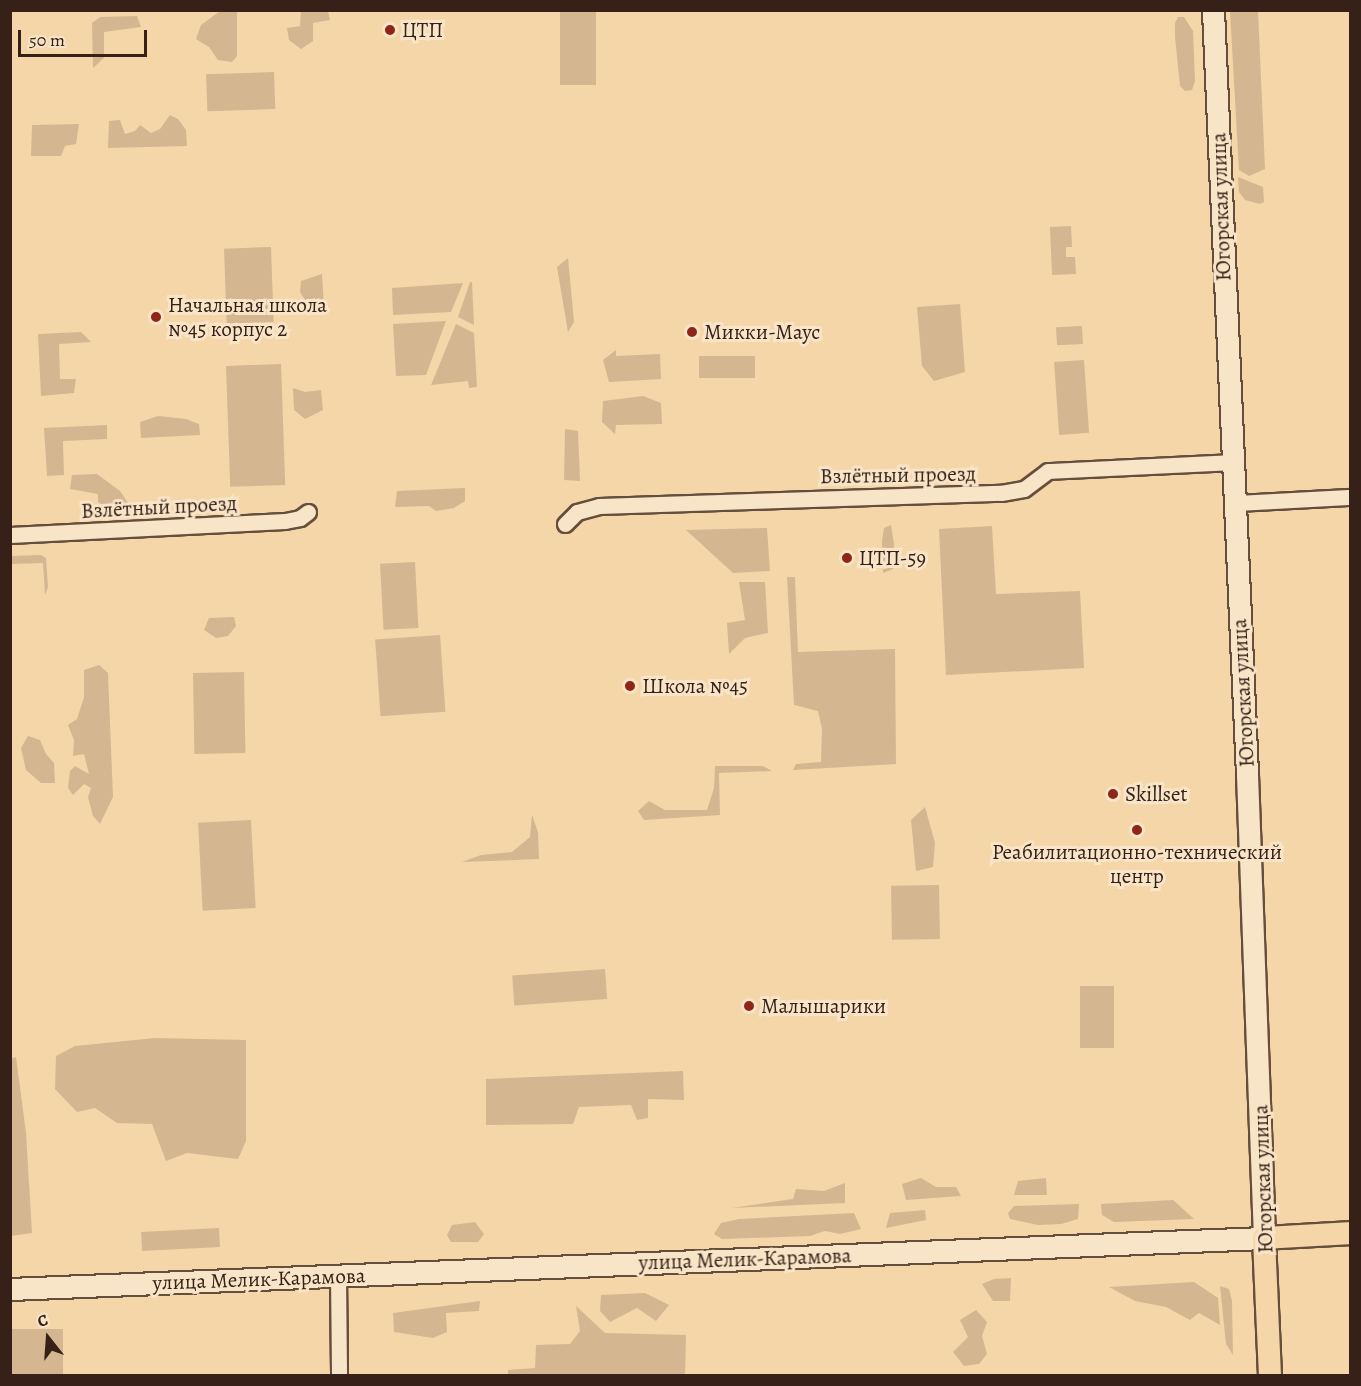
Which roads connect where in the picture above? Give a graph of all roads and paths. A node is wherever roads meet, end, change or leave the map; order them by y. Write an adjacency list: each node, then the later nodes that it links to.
1 (1213, 10): 2 (main road, Югорская улица)
2 (1232, 462): 4 (main road, Югорская улица); 6 (street, Взлётный проезд)
3 (1350, 497): 4 (street)
4 (1235, 503): 9 (main road, Югорская улица)
5 (308, 512): 7 (street, Взлётный проезд)
6 (566, 524)
7 (10, 535)
8 (1350, 1233): 9 (main road, улица Мелик-Карамова)
9 (1264, 1238): 10 (main road, улица Мелик-Карамова); 13 (main road, Югорская улица)
10 (338, 1276): 11 (main road, улица Мелик-Карамова); 12 (street)
11 (20, 1288)
12 (339, 1376)
13 (1270, 1376)

